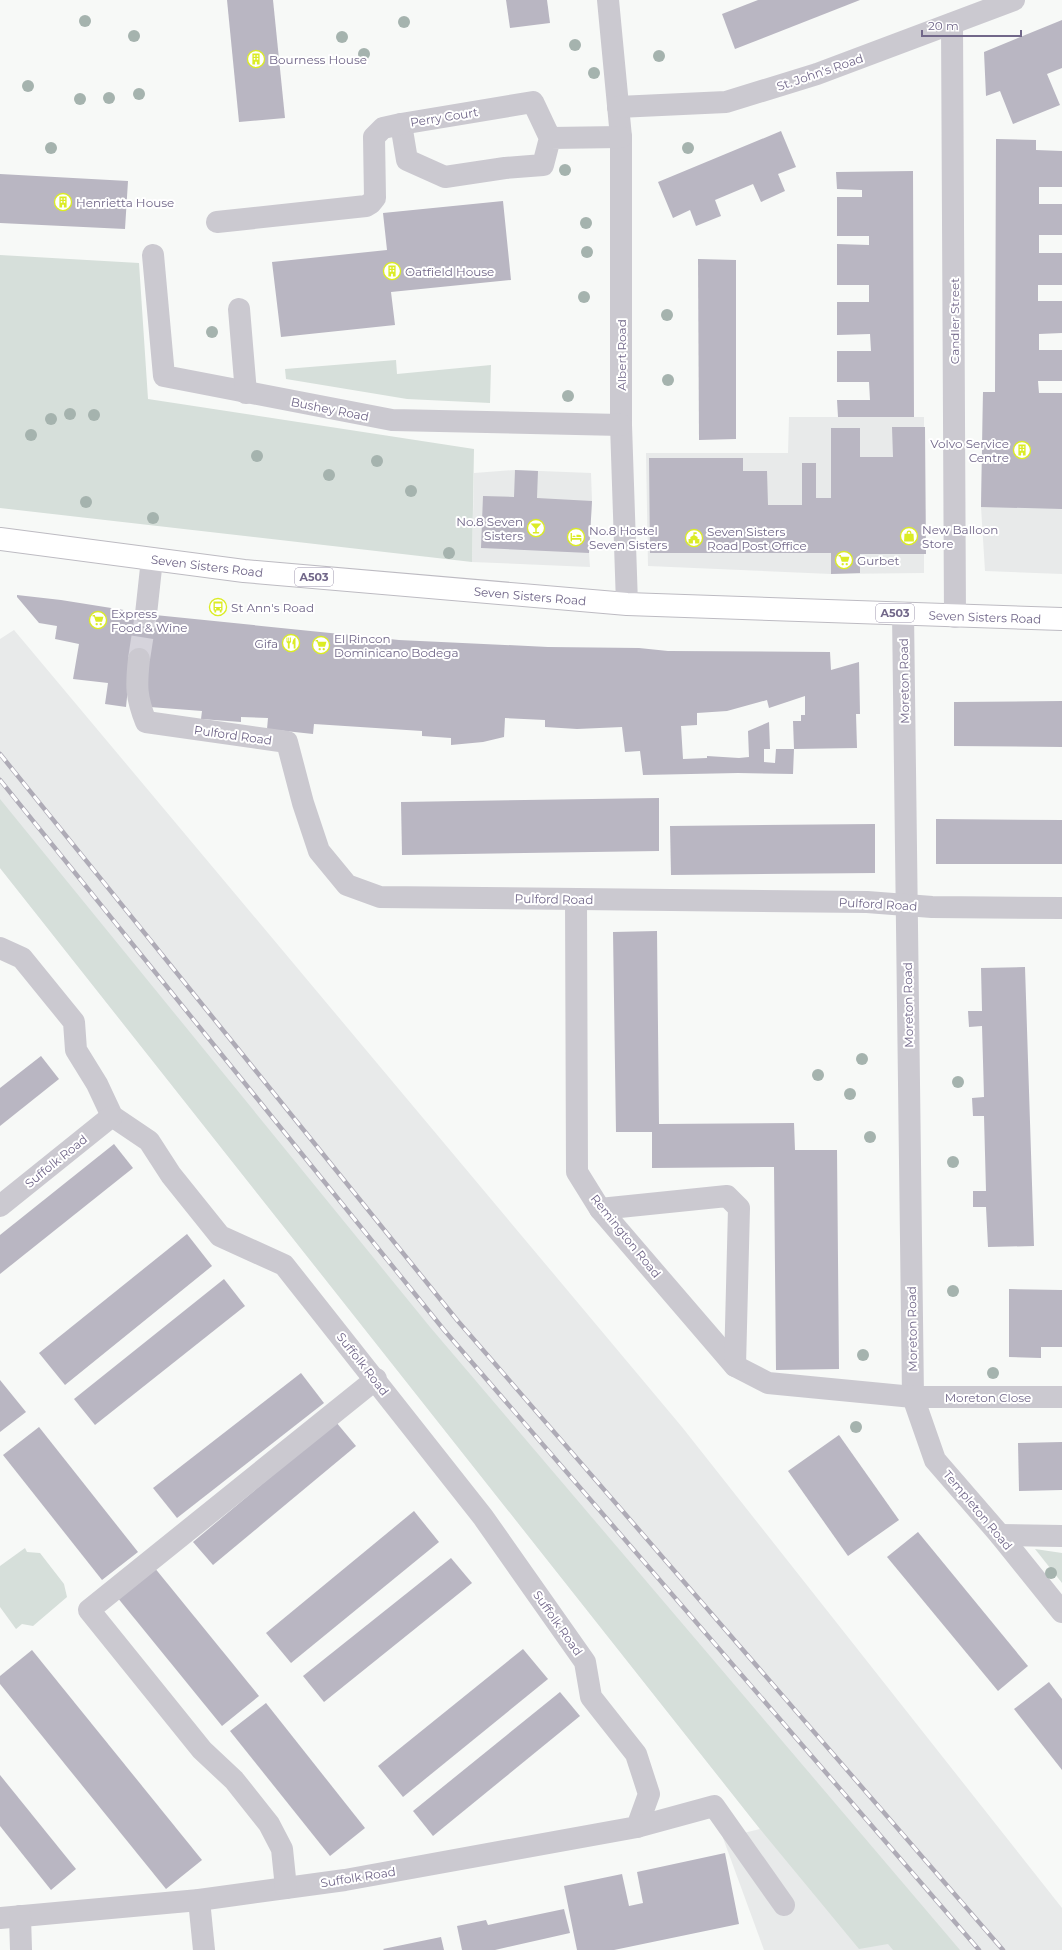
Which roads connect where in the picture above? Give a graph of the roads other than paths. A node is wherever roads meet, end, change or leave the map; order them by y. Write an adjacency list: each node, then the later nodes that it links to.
1 (608, 0): 4 (street, Albert Road)
2 (1014, 0): 3 (street, St. John's Road)
3 (952, 24): 4 (street, St. John's Road); 18 (street, Candler Street)
4 (618, 106): 6 (street, Albert Road)
5 (401, 124): 7 (street, Perry Court); 7 (street, Perry Court); 8 (street)
6 (622, 137): 7 (street); 12 (street, Albert Road)
7 (550, 138)
8 (217, 222)
9 (152, 254): 11 (street, Bushey Road)
10 (239, 309): 11 (street)
11 (246, 393): 12 (street, Bushey Road)
12 (621, 425): 15 (street, Albert Road)
13 (0, 539): 14 (highway, Seven Sisters Road / A503)
14 (152, 559): 15 (highway, Seven Sisters Road / A503); 17 (street)
15 (626, 604): 16 (highway, Seven Sisters Road / A503)
16 (903, 613): 18 (highway, Seven Sisters Road / A503); 22 (street, Moreton Road)
17 (146, 614)
18 (954, 617): 19 (highway, Seven Sisters Road / A503)
19 (1062, 619)
20 (139, 659): 21 (street, Pulford Road)
21 (576, 899): 22 (street, Pulford Road); 27 (street, Remington Road)
22 (906, 905): 23 (street, Pulford Road); 30 (street, Moreton Road)
23 (1062, 908)
24 (0, 948): 25 (street)
25 (112, 1116): 26 (street, Suffolk Road); 29 (street, Suffolk Road)
26 (0, 1206)
27 (600, 1209): 28 (street, Remington Road); 28 (street)
28 (735, 1366): 30 (street, Remington Road)
29 (376, 1380): 35 (street, Suffolk Road); 36 (street)
30 (913, 1397): 31 (street, Moreton Close); 32 (street, Templeton Road)
31 (1062, 1397)
32 (1000, 1535): 33 (street); 34 (street, Templeton Road)
33 (1062, 1536)
34 (1062, 1612)
35 (637, 1827): 36 (street, Suffolk Road); 38 (street)
36 (286, 1888): 37 (street, Suffolk Road)
37 (199, 1900): 39 (street, Suffolk Road); 41 (street)
38 (784, 1905)
39 (10, 1917): 40 (street)
40 (21, 1950)
41 (204, 1950)

